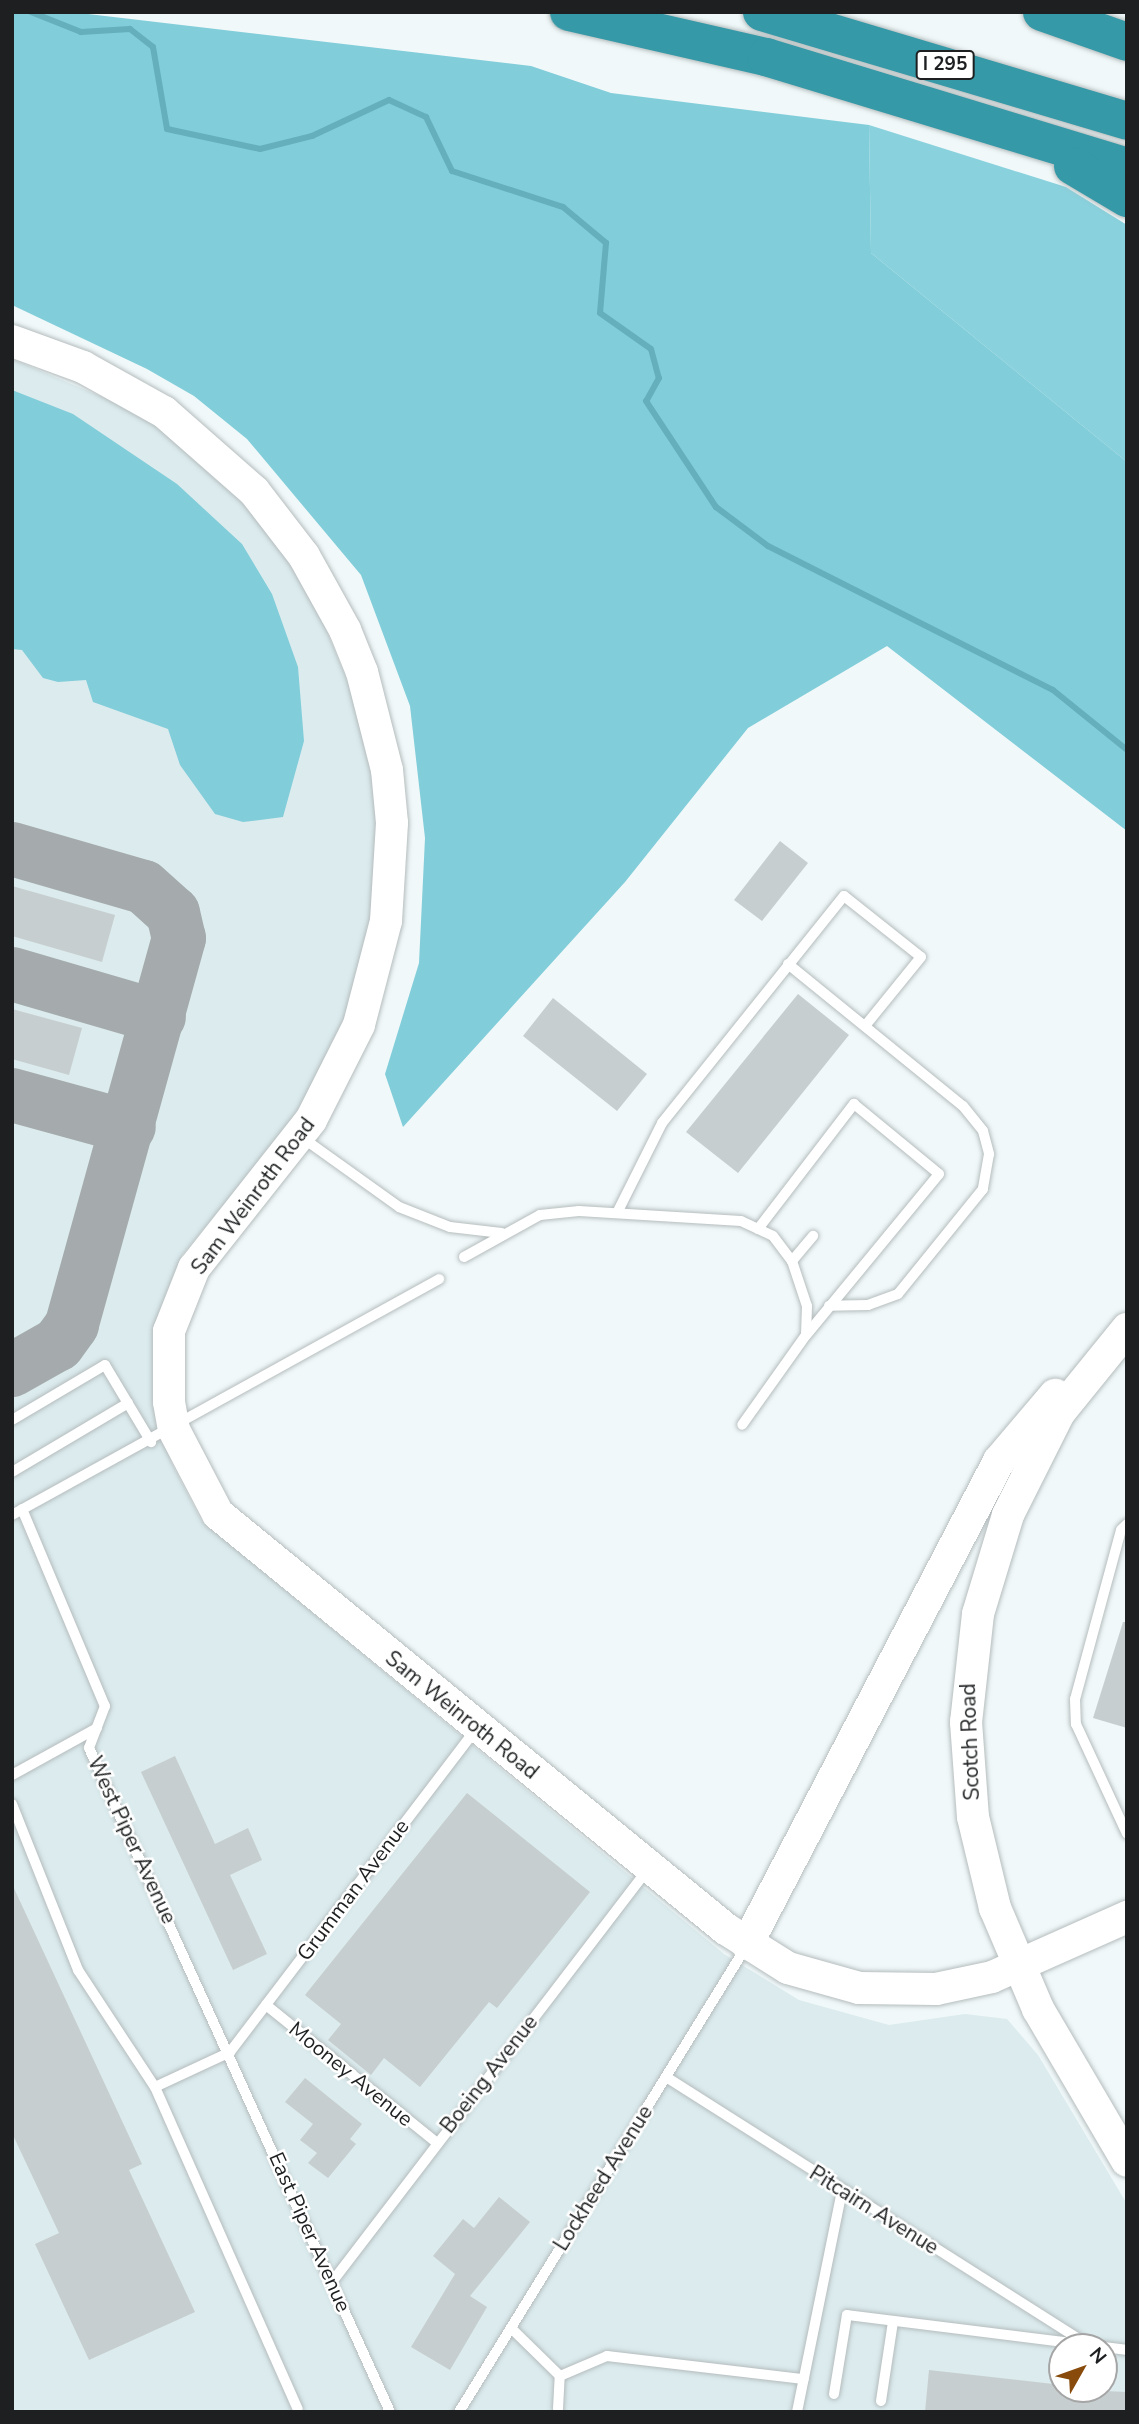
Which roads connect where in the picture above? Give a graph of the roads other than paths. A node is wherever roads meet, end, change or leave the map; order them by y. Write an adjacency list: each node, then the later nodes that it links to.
1 (569, 12): 5 (highway)
2 (762, 12): 6 (highway, I 295)
3 (1042, 12): 4 (highway)
4 (1127, 41)
5 (933, 107): 7 (highway); 8 (highway)
6 (1127, 121)
7 (1127, 167)
8 (1127, 198)
9 (12, 341): 12 (street, Sam Weinroth Road)
10 (788, 964): 11 (lane); 11 (lane); 13 (lane)
11 (865, 1026): 20 (lane)
12 (300, 1136): 15 (lane); 26 (street, Sam Weinroth Road)
13 (617, 1213): 14 (lane); 15 (lane)
14 (758, 1229): 18 (lane); 20 (lane)
15 (502, 1233): 17 (lane)
16 (813, 1236): 18 (lane)
17 (464, 1257)
18 (792, 1261): 21 (lane)
19 (439, 1279): 26 (lane)
20 (829, 1306): 21 (lane)
21 (807, 1335): 25 (lane)
22 (1119, 1337): 37 (street); 38 (street, Scotch Road)
23 (128, 1403): 24 (lane); 26 (lane); 27 (lane)
24 (12, 1420)
25 (742, 1425)
26 (162, 1436): 28 (lane); 30 (street, Sam Weinroth Road)
27 (12, 1472)
28 (17, 1512): 31 (lane, West Piper Avenue)
29 (1127, 1524): 34 (lane)
30 (477, 1727): 35 (street, Sam Weinroth Road); 39 (lane, Grumman Avenue)
31 (97, 1728): 32 (lane); 40 (lane, West Piper Avenue)
32 (12, 1775)
33 (12, 1804): 42 (lane)
34 (1127, 1834)
35 (649, 1867): 37 (street, Sam Weinroth Road); 43 (lane, Boeing Avenue)
36 (1127, 1917): 38 (street, Sam Weinroth Road)
37 (747, 1944): 38 (street, Sam Weinroth Road); 41 (lane, Lockheed Avenue)
38 (1018, 1966): 44 (street, Scotch Road)
39 (266, 2005): 40 (lane, Grumman Avenue); 43 (lane, Mooney Avenue)
40 (230, 2052): 42 (lane); 46 (lane, East Piper Avenue)
41 (666, 2077): 45 (lane, Pitcairn Avenue); 48 (lane, Lockheed Avenue)
42 (155, 2087): 55 (lane)
43 (436, 2143): 46 (lane, Boeing Avenue)
44 (1127, 2161)
45 (842, 2190): 49 (lane, Pitcairn Avenue); 52 (lane)
46 (332, 2282): 57 (lane, East Piper Avenue)
47 (893, 2322): 50 (lane); 53 (lane); 54 (lane)
48 (511, 2328): 51 (lane); 58 (lane, Lockheed Avenue)
49 (1069, 2333)
50 (1048, 2338)
51 (560, 2376): 52 (lane); 56 (lane)
52 (804, 2379): 59 (lane)
53 (834, 2394)
54 (881, 2401)
55 (298, 2409)
56 (558, 2409)
57 (390, 2412)
58 (459, 2412)
59 (797, 2412)

